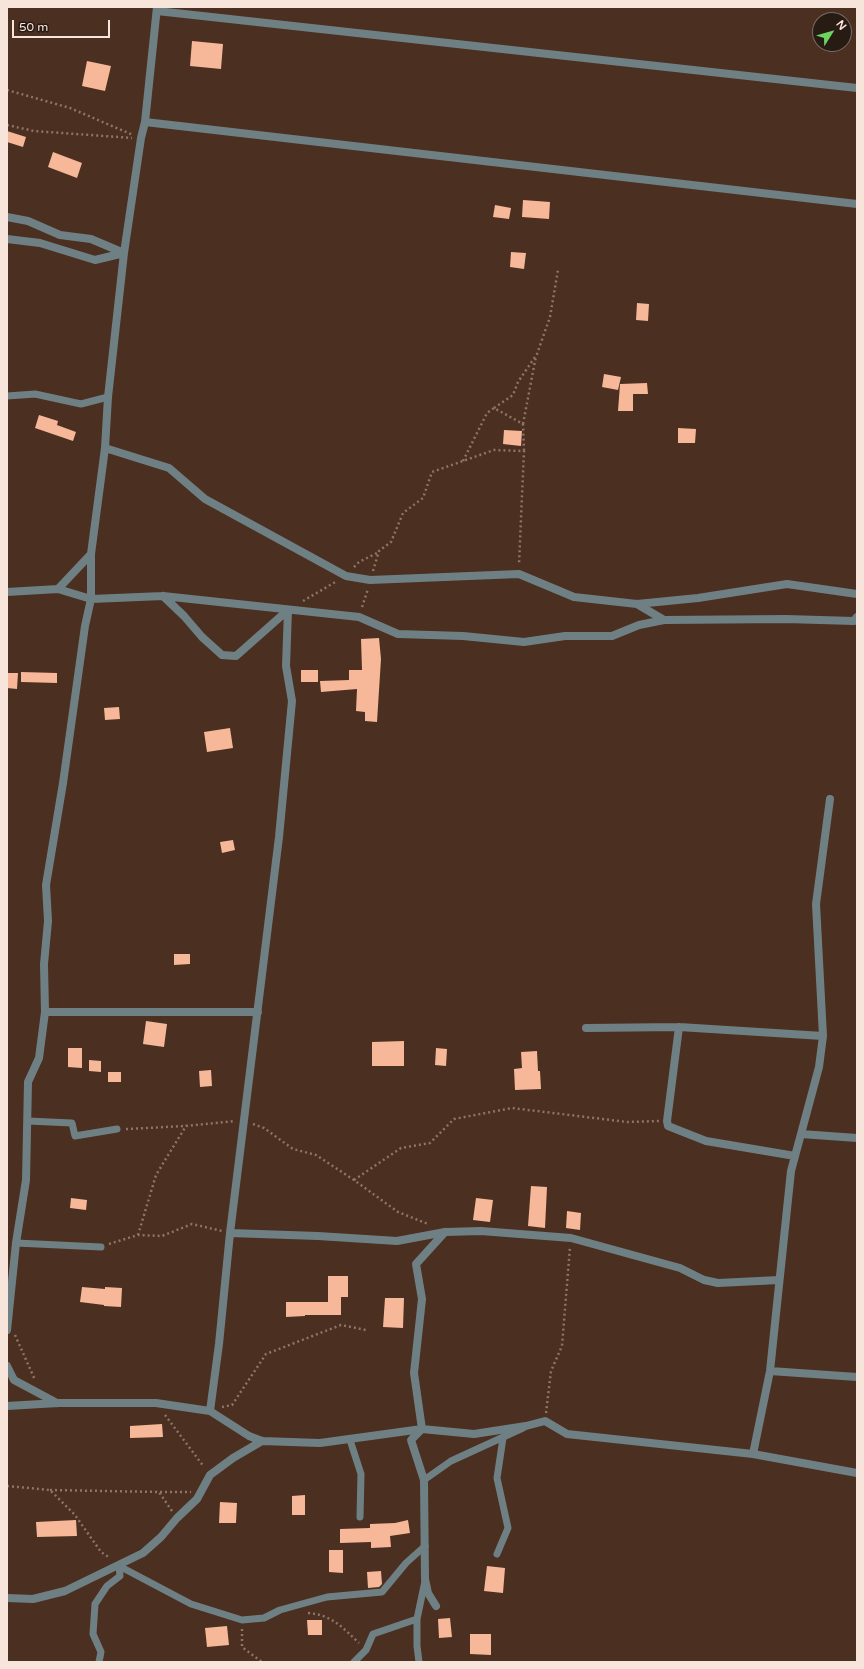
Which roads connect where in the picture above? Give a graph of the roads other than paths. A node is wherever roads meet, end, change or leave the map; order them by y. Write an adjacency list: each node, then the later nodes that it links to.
1 (157, 9): 2 (street); 3 (street)
2 (857, 88)
3 (145, 122): 4 (street); 7 (street)
4 (857, 204)
5 (7, 218): 7 (street)
6 (7, 239): 7 (street)
7 (124, 253): 9 (street)
8 (7, 396): 9 (lane)
9 (108, 397): 10 (street)
10 (105, 448): 11 (street); 17 (street)
11 (91, 554): 12 (street); 16 (street)
12 (58, 589): 13 (street); 16 (street)
13 (7, 592)
14 (857, 594): 17 (street)
15 (162, 596): 16 (street); 18 (street); 18 (street)
16 (91, 599): 22 (street)
17 (637, 604): 20 (street)
18 (288, 610): 20 (street); 23 (street)
19 (857, 617): 20 (street)
20 (664, 620)
21 (830, 799): 26 (street)
22 (45, 1012): 23 (street); 27 (street)
23 (258, 1012): 33 (street)
24 (680, 1027): 25 (street); 26 (street); 31 (street)
25 (586, 1028)
26 (823, 1036): 29 (street)
27 (28, 1121): 28 (lane); 34 (street)
28 (117, 1129)
29 (801, 1134): 30 (street); 31 (street)
30 (857, 1138)
31 (795, 1156): 36 (street)
32 (445, 1232): 33 (street); 36 (street); 45 (street)
33 (230, 1233): 43 (street)
34 (16, 1243): 35 (lane); 37 (street)
35 (101, 1247)
36 (779, 1280): 39 (street)
37 (7, 1330)
38 (7, 1366): 41 (street)
39 (770, 1371): 40 (street); 49 (street)
40 (857, 1377)
41 (58, 1403): 42 (street); 43 (street)
42 (7, 1406)
43 (210, 1411): 48 (street)
44 (526, 1426): 45 (street); 46 (lane); 49 (street)
45 (422, 1429): 47 (street); 51 (street)
46 (503, 1438): 51 (lane); 54 (lane)
47 (350, 1440): 48 (street); 52 (lane)
48 (262, 1441): 55 (street)
49 (753, 1454): 50 (street)
50 (857, 1473)
51 (424, 1480): 53 (street)
52 (360, 1517)
53 (425, 1546): 55 (lane); 56 (street)
54 (497, 1554)
55 (119, 1566): 57 (street); 60 (lane)
56 (425, 1579): 58 (street); 59 (lane)
57 (7, 1598)
58 (436, 1606)
59 (416, 1619): 61 (lane); 62 (lane)
60 (99, 1662)
61 (354, 1662)
62 (419, 1662)

